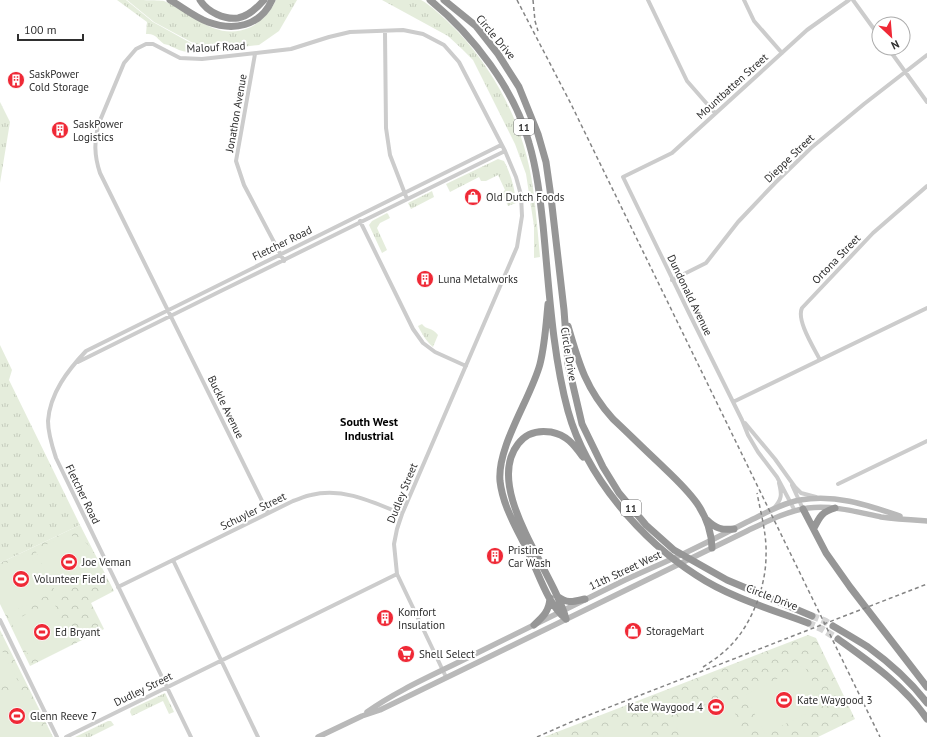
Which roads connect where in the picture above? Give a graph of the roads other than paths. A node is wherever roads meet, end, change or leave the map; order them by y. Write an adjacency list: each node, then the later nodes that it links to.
1 (170, 0): 4 (highway)
2 (200, 0): 3 (highway)
3 (264, 0)
4 (272, 0)
5 (430, 0): 33 (highway, Circle Drive / 11)
6 (444, 0): 13 (highway, Circle Drive / 11)
7 (450, 0): 13 (highway)
8 (648, 0): 21 (street)
9 (744, 0): 15 (street)
10 (849, 0): 15 (street, Mountbatten Street)
11 (853, 0): 12 (street)
12 (871, 25)
13 (476, 26): 36 (highway, Circle Drive / 11)
14 (385, 32): 16 (street, Malouf Road); 22 (street, Malouf Road); 26 (street)
15 (782, 53): 21 (street, Mountbatten Street)
16 (255, 54): 30 (street, Jonathon Avenue); 35 (street, Malouf Road)
17 (927, 55): 19 (street, Dieppe Street)
18 (894, 56): 19 (street)
19 (905, 72): 20 (street); 32 (street, Dieppe Street)
20 (927, 102)
21 (715, 113): 24 (street, Mountbatten Street)
22 (501, 145): 23 (street, Dudley Street); 26 (street, Fletcher Road)
23 (505, 151): 27 (street, Fletcher Road); 40 (street, Dudley Street)
24 (623, 177): 32 (street, Dundonald Avenue)
25 (927, 186): 38 (street, Ortona Street)
26 (404, 194): 27 (street); 28 (street, Fletcher Road)
27 (407, 199): 29 (street, Fletcher Road)
28 (358, 217): 29 (street); 30 (street, Fletcher Road)
29 (361, 222): 31 (street, Fletcher Road); 40 (street)
30 (280, 254): 31 (street, Jonathon Avenue); 35 (street, Fletcher Road)
31 (284, 261): 37 (street, Fletcher Road)
32 (672, 280): 41 (street, Dundonald Avenue)
33 (549, 284): 46 (highway, Circle Drive / 11); 67 (highway)
34 (927, 308): 38 (street)
35 (168, 309): 37 (street, Buckle Avenue); 39 (street, Fletcher Road)
36 (564, 310): 57 (highway); 70 (highway, Circle Drive / 11)
37 (171, 315): 39 (street, Fletcher Road); 55 (street, Buckle Avenue)
38 (820, 360): 41 (street)
39 (76, 363): 66 (street, Fletcher Road)
40 (466, 366): 56 (street, Dudley Street)
41 (733, 402): 42 (street, Dundonald Avenue)
42 (742, 420): 44 (street, Dundonald Avenue); 45 (street, Dundonald Avenue)
43 (927, 441): 47 (street)
44 (778, 477): 50 (street, Dundonald Avenue); 53 (street)
45 (790, 481): 48 (street, Dundonald Avenue); 49 (street, Dundonald Avenue)
46 (603, 483): 67 (highway); 73 (highway, Circle Drive / 11)
47 (838, 484)
48 (820, 498): 49 (main road, 11th Street West); 58 (main road, 11th Street West)
49 (798, 500): 50 (main road, 11th Street West); 52 (street, Dundonald Avenue)
50 (790, 503): 53 (main road, 11th Street West); 54 (street, Dundonald Avenue)
51 (835, 508): 52 (main road, 11th Street West); 58 (main road, 11th Street West); 60 (highway)
52 (803, 509): 54 (main road, 11th Street West); 60 (highway)
53 (772, 510): 61 (main road, 11th Street West)
54 (795, 511): 63 (main road, 11th Street West)
55 (268, 513): 56 (street, Schuyler Street); 64 (street, Schuyler Street)
56 (402, 514): 65 (street, Dudley Street)
57 (706, 518): 61 (highway); 62 (highway)
58 (908, 519): 59 (main road, 11th Street West)
59 (927, 521)
60 (814, 528): 81 (highway)
61 (734, 529): 62 (main road, 11th Street West)
62 (712, 540): 63 (highway); 68 (main road, 11th Street West)
63 (712, 548): 71 (main road, 11th Street West)
64 (173, 560): 66 (street, Schuyler Street); 77 (street)
65 (397, 574): 77 (street, Dudley Street); 78 (street)
66 (118, 587): 80 (street, Fletcher Road)
67 (553, 596): 68 (highway); 69 (highway); 74 (highway)
68 (585, 599): 69 (main road, 11th Street West)
69 (561, 612): 71 (highway); 74 (main road, 11th Street West)
70 (812, 616)
71 (566, 619): 79 (main road, 11th Street West)
72 (0, 620): 85 (street)
73 (808, 623)
74 (534, 625): 78 (main road, 11th Street West)
75 (833, 626): 82 (highway)
76 (838, 639): 84 (highway)
77 (221, 661): 80 (street, Dudley Street); 88 (street)
78 (443, 670): 79 (street); 83 (main road, 11th Street West)
79 (446, 677): 83 (main road, 11th Street West)
80 (168, 687): 86 (street, Dudley Street); 87 (street, Fletcher Road)
81 (927, 687)
82 (927, 703)
83 (362, 716): 89 (main road, 11th Street West)
84 (927, 719)
85 (57, 737)
86 (66, 737)
87 (191, 737)
88 (258, 737)
89 (318, 737)

